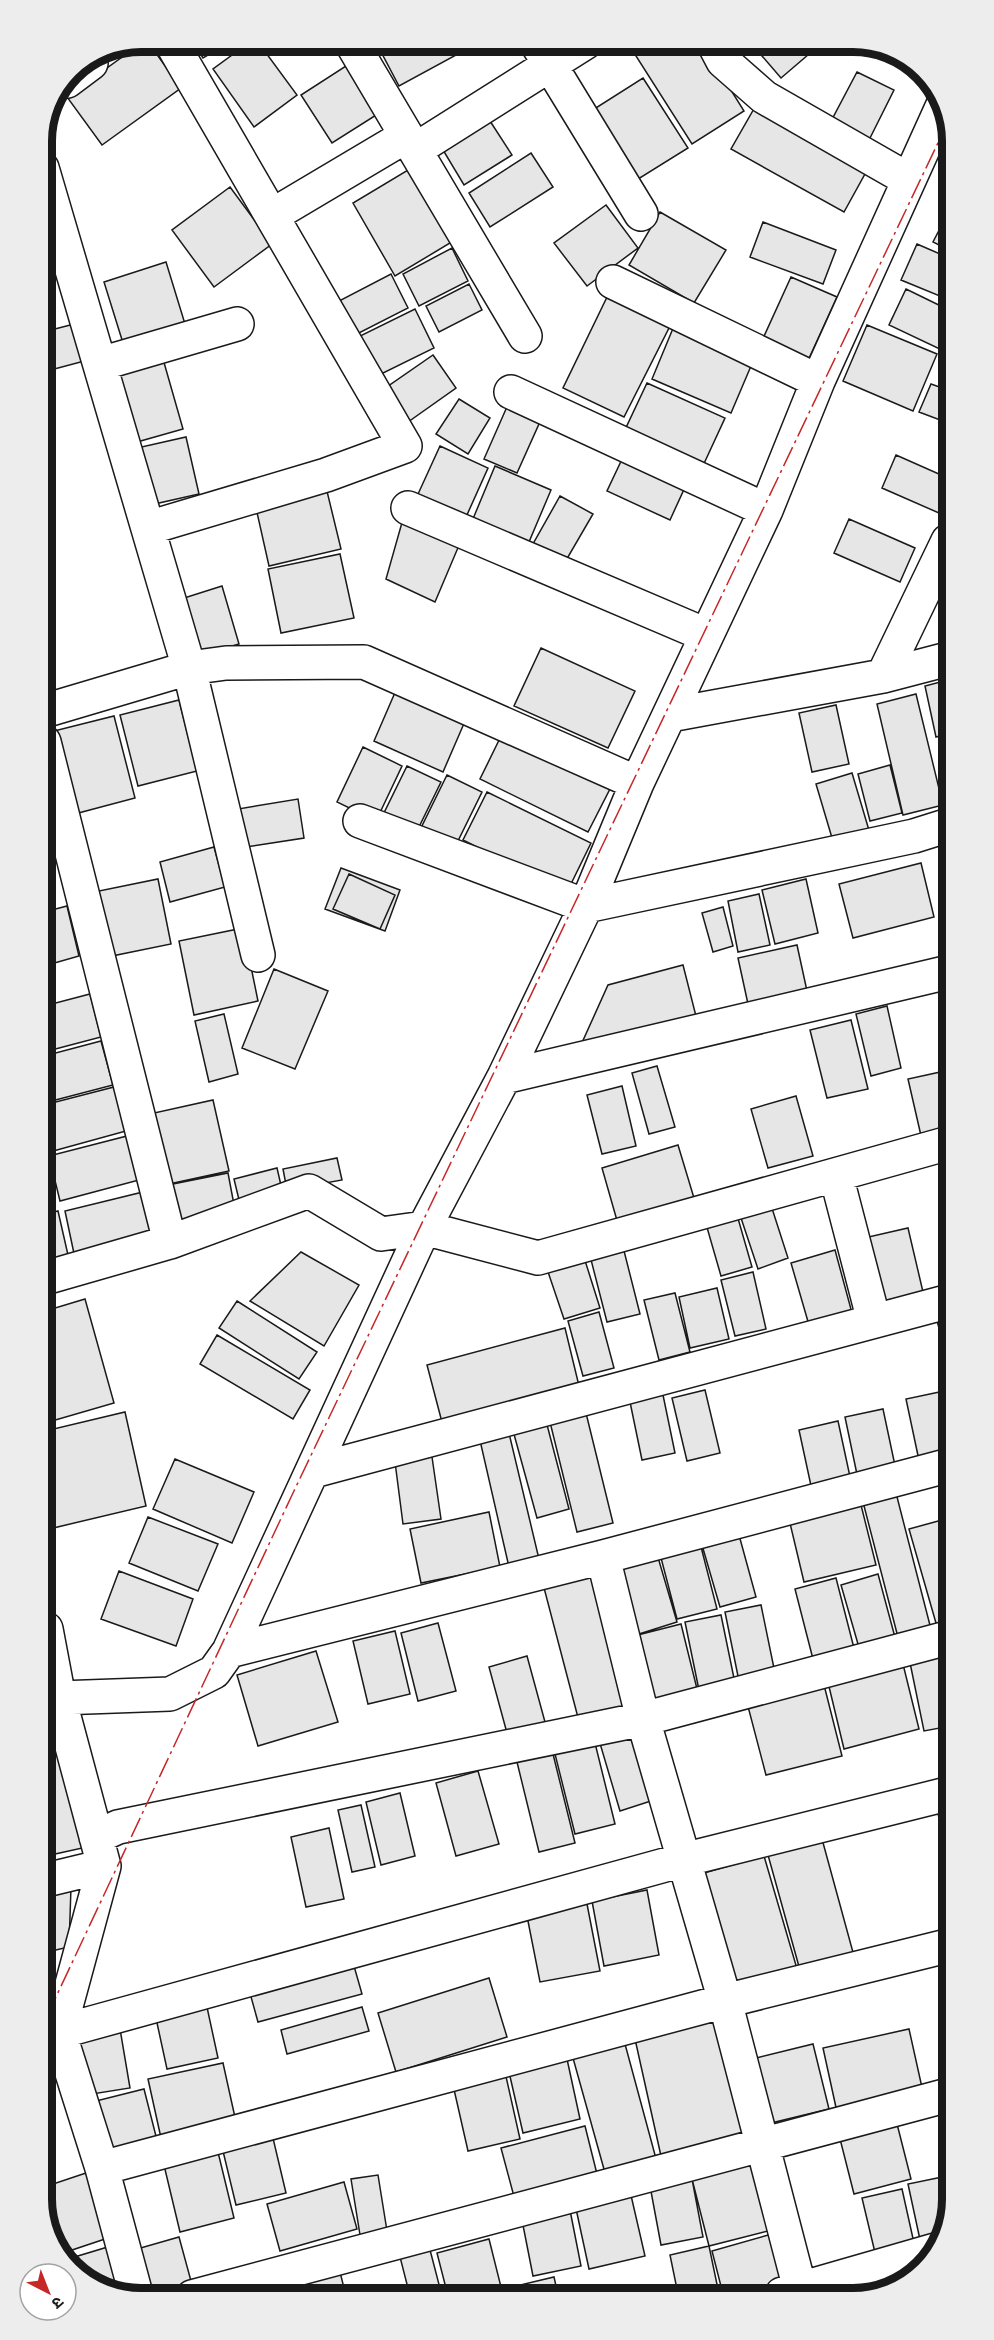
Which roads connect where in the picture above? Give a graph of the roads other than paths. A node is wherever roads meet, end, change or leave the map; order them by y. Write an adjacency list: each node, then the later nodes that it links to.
1 (177, 52): 10 (street)
2 (357, 52): 6 (street)
3 (719, 53): 7 (street)
4 (543, 54): 6 (street); 9 (street)
5 (938, 116): 7 (street)
6 (410, 143): 10 (street); 13 (street)
7 (909, 180): 15 (street)
8 (53, 205): 14 (street)
9 (641, 214)
10 (273, 215): 19 (street)
11 (613, 282): 15 (street)
12 (237, 324): 14 (street)
13 (525, 336)
14 (100, 364): 19 (street)
15 (818, 381): 18 (street)
16 (511, 392): 18 (street)
17 (408, 508): 21 (street)
18 (766, 510): 21 (street)
19 (148, 528): 23 (street)
20 (942, 553): 24 (street)
21 (706, 634): 26 (street)
22 (942, 660): 24 (street)
23 (189, 668): 25 (street); 28 (street); 32 (street)
24 (883, 675): 26 (street)
25 (53, 708)
26 (670, 715): 28 (street)
27 (53, 776): 38 (street)
28 (637, 783): 31 (street)
29 (360, 821): 31 (street)
30 (942, 827): 31 (street)
31 (586, 906): 34 (street)
32 (258, 955)
33 (942, 974): 34 (street)
34 (504, 1077): 37 (street)
35 (942, 1145): 36 (street)
36 (836, 1174): 37 (street); 41 (street)
37 (424, 1228): 38 (street); 43 (street)
38 (170, 1242): 39 (street)
39 (52, 1276)
40 (942, 1303): 41 (street)
41 (874, 1322): 43 (street)
42 (942, 1467): 44 (street)
43 (313, 1471): 46 (street)
44 (603, 1557): 46 (street); 48 (street)
45 (942, 1639): 48 (street)
46 (229, 1651): 47 (street)
47 (52, 1700): 50 (street)
48 (643, 1719): 50 (street); 51 (street)
49 (942, 1795): 51 (street)
50 (100, 1852): 52 (street); 55 (street)
51 (683, 1860): 54 (street); 55 (street)
52 (52, 1877)
53 (942, 1947): 54 (street)
54 (725, 2001): 57 (street); 58 (street)
55 (59, 2032): 58 (street)
56 (942, 2097): 57 (street)
57 (764, 2144): 61 (street); 62 (street)
58 (102, 2168): 60 (street)
59 (922, 2254): 63 (street)
60 (134, 2287)
61 (229, 2287)
62 (793, 2288)
63 (808, 2288)

